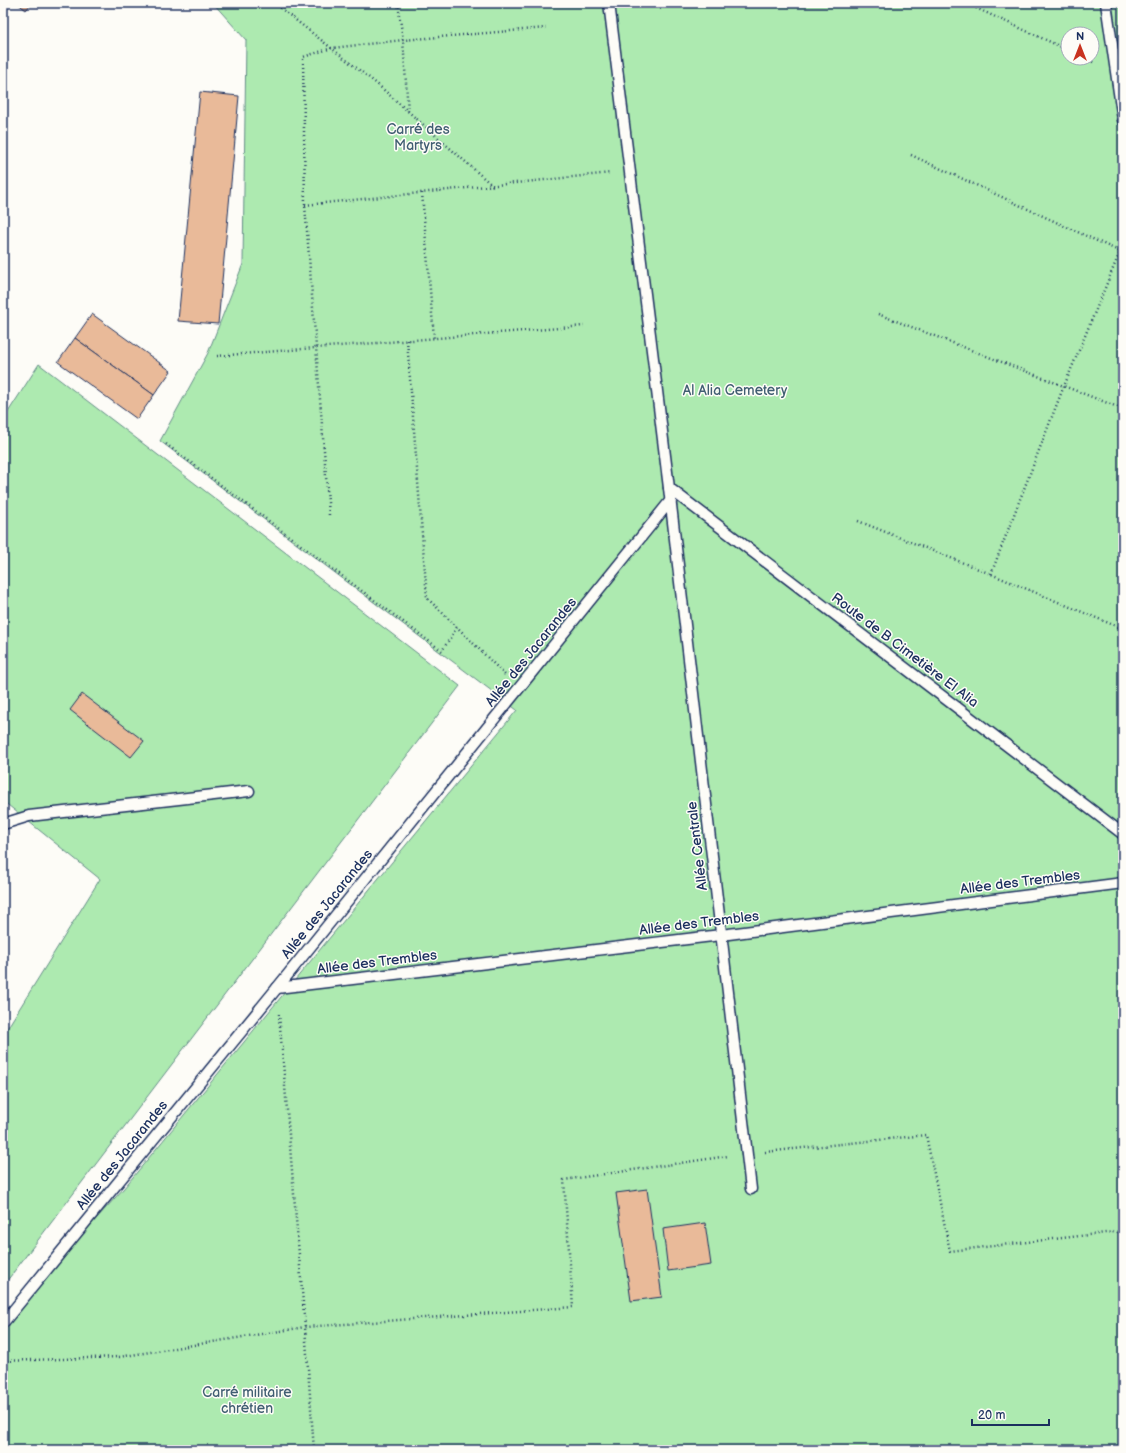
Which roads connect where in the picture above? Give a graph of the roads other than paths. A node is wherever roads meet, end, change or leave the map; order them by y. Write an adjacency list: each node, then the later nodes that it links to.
1 (609, 3): 4 (lane, Allée Centrale)
2 (1106, 3): 3 (lane)
3 (1123, 120)
4 (669, 488): 5 (lane, Allée Centrale); 8 (lane, Route de B Cimetière El Alia)
5 (670, 500): 10 (lane, Allée Centrale); 11 (lane, Allée des Jacarandes)
6 (249, 791): 7 (lane)
7 (3, 824)
8 (1123, 834)
9 (1123, 883): 10 (lane, Allée des Trembles)
10 (721, 935): 11 (lane, Allée des Trembles); 12 (lane, Allée Centrale)
11 (277, 988): 13 (lane, Allée des Jacarandes)
12 (751, 1189)
13 (3, 1323)

